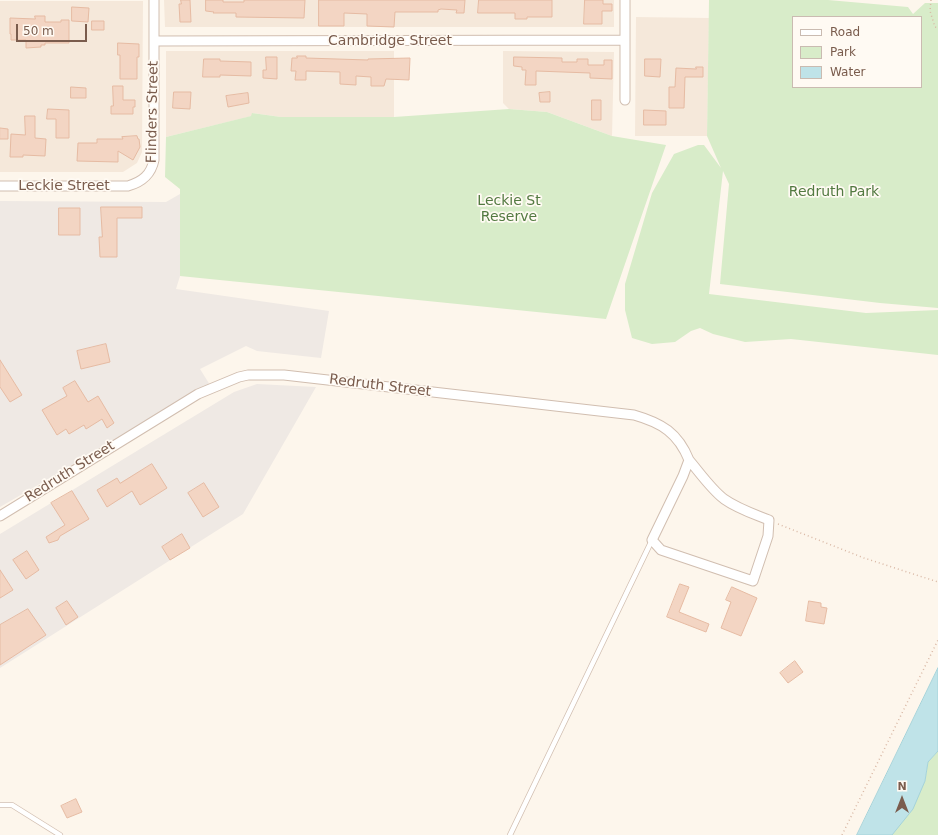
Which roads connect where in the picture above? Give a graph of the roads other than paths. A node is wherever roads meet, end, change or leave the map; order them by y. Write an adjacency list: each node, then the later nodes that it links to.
1 (154, 0): 4 (street, Flinders Street)
2 (625, 0): 3 (street)
3 (625, 40): 4 (street, Cambridge Street); 5 (street)
4 (154, 41): 7 (street, Flinders Street)
5 (625, 100)
6 (0, 186): 7 (street, Leckie Street)
7 (128, 186)
8 (689, 460): 9 (street, Redruth Street); 10 (street); 10 (street, Redruth Street)
9 (0, 516)
10 (652, 540): 13 (lane)
11 (0, 805): 12 (lane)
12 (60, 835)
13 (510, 835)

